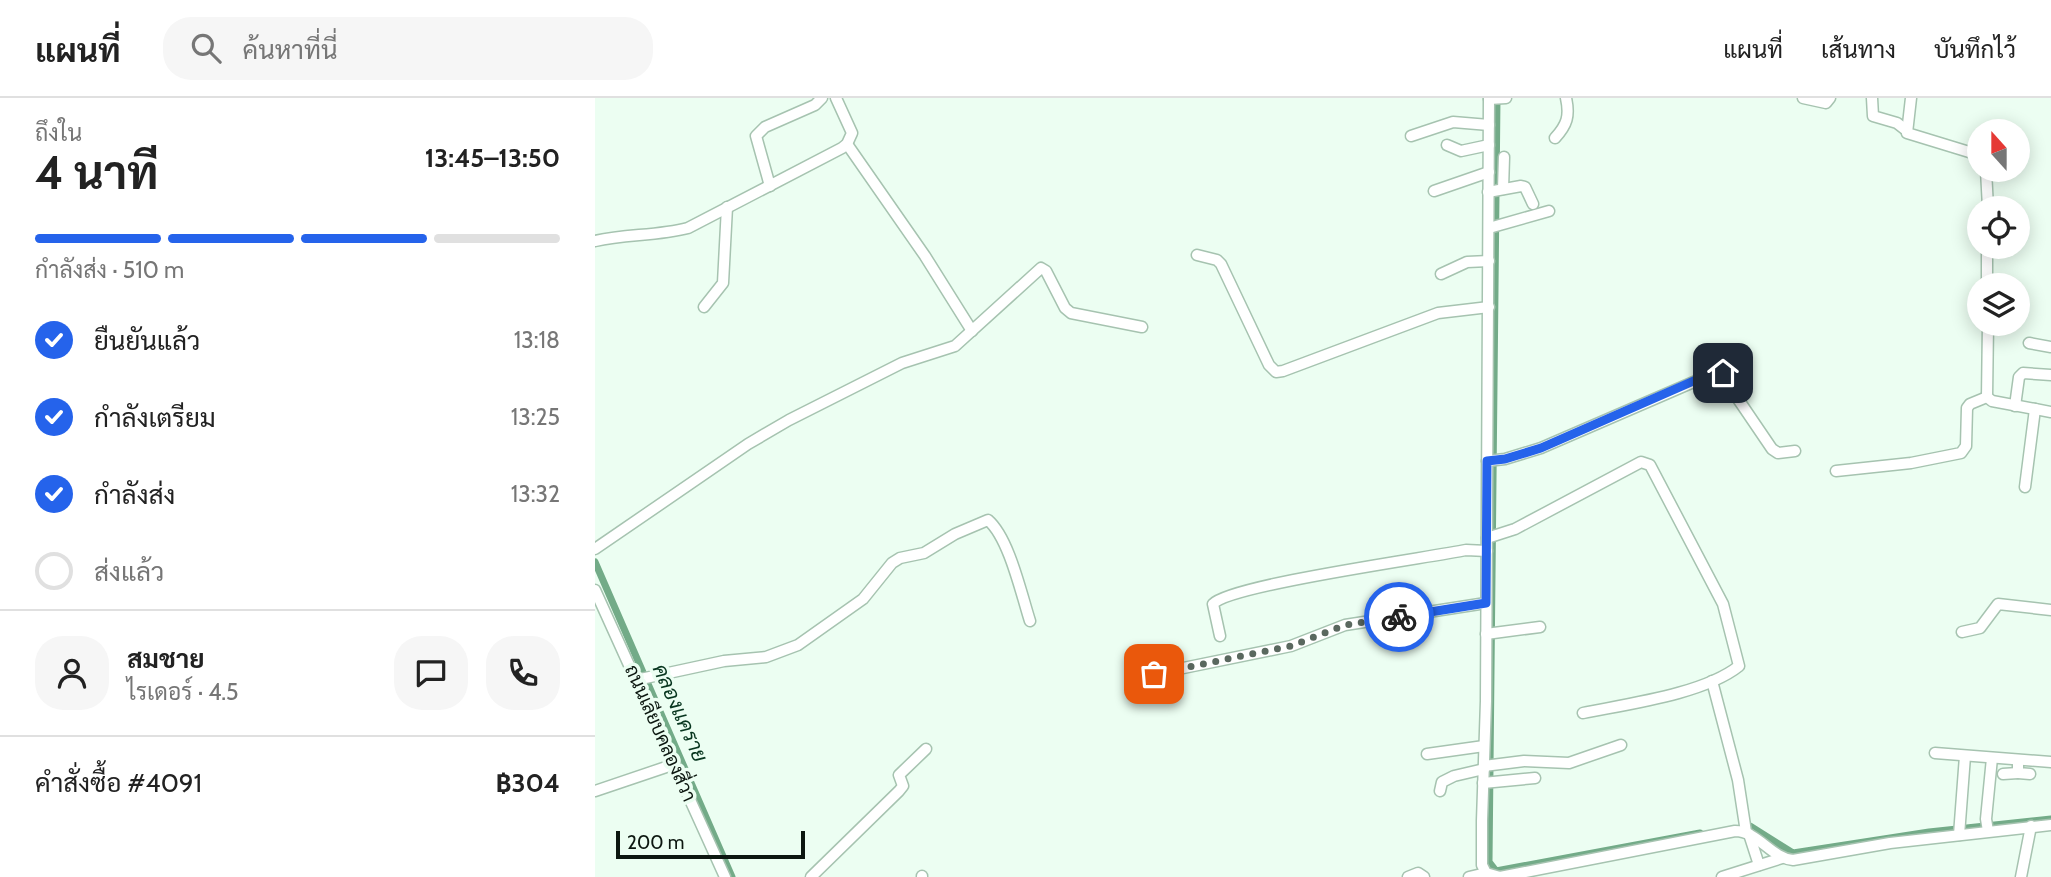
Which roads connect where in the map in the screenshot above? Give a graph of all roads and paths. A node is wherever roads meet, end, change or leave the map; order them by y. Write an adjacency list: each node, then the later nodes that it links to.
1 (822, 98): 19 (street)
2 (836, 98): 13 (street)
3 (1566, 98): 12 (street)
4 (1803, 98): 5 (street)
5 (1830, 98)
6 (1872, 98): 10 (street)
7 (1911, 98): 10 (street)
8 (1495, 99): 9 (street)
9 (1489, 125): 11 (street); 15 (street)
10 (1906, 130): 16 (street)
11 (1411, 135)
12 (1555, 138)
13 (847, 144): 19 (street); 34 (street)
14 (1447, 145): 15 (street)
15 (1489, 145): 18 (street)
16 (1967, 152)
17 (1504, 157): 20 (street)
18 (1489, 172): 21 (street); 22 (street)
19 (770, 186): 24 (street)
20 (1503, 189): 22 (street); 23 (street)
21 (1434, 191)
22 (1488, 192): 26 (street)
23 (1533, 204)
24 (727, 207): 27 (street); 31 (street)
25 (1549, 211): 26 (street)
26 (1489, 228): 29 (street)
27 (595, 242)
28 (1197, 255): 32 (street)
29 (1489, 261): 30 (street); 32 (street)
30 (1441, 274)
31 (704, 307)
32 (1489, 307): 44 (street)
33 (1142, 327): 34 (street)
34 (972, 331): 48 (street)
35 (1988, 336): 39 (street)
36 (2029, 343): 37 (street)
37 (2051, 347)
38 (2051, 375): 40 (street)
39 (1987, 397): 40 (street); 45 (street)
40 (2015, 405): 41 (street)
41 (2035, 409): 42 (street); 46 (street)
42 (2051, 412)
43 (1795, 451): 44 (street)
44 (1491, 461): 47 (street)
45 (1836, 471)
46 (2025, 487)
47 (1491, 537): 49 (street); 60 (street)
48 (595, 549)
49 (1487, 551): 51 (street); 57 (street)
50 (595, 591): 59 (street, ถนนเลียบคลองสี่วา)
51 (1486, 603): 56 (street); 58 (street)
52 (2051, 610): 55 (street)
53 (1030, 621): 59 (street)
54 (1540, 627): 56 (street)
55 (1962, 632)
56 (1491, 634): 63 (street)
57 (1220, 636)
58 (1154, 674)
59 (643, 678): 71 (street, ถนนเลียบคลองสี่วา)
60 (1712, 681): 61 (street); 83 (street)
61 (1583, 713)
62 (1621, 745): 72 (street)
63 (1484, 746): 66 (street); 72 (street)
64 (926, 749): 89 (street)
65 (1935, 753): 67 (street)
66 (1427, 754)
67 (1965, 756): 68 (street); 84 (street)
68 (1992, 758): 69 (street); 81 (street)
69 (2018, 760): 70 (street); 73 (street)
70 (2051, 762)
71 (675, 764): 78 (street); 88 (street, ถนนเลียบคลองสี่วา)
72 (1487, 767): 77 (street); 79 (street)
73 (2018, 773): 74 (street); 75 (street)
74 (2003, 774)
75 (2030, 774)
76 (1535, 779): 77 (street)
77 (1483, 783): 87 (street)
78 (595, 791)
79 (1440, 791)
80 (2051, 825): 82 (street)
81 (1987, 826): 82 (street); 84 (street)
82 (2031, 826): 94 (street)
83 (1746, 828): 85 (street); 86 (street); 87 (street)
84 (1958, 831): 85 (street)
85 (1782, 858): 86 (street)
86 (1759, 865): 93 (street)
87 (1486, 873): 92 (street)
88 (725, 877)
89 (811, 877)
90 (1408, 877): 91 (street)
91 (1424, 877)
92 (1469, 877)
93 (1722, 877)
94 (2021, 877)

